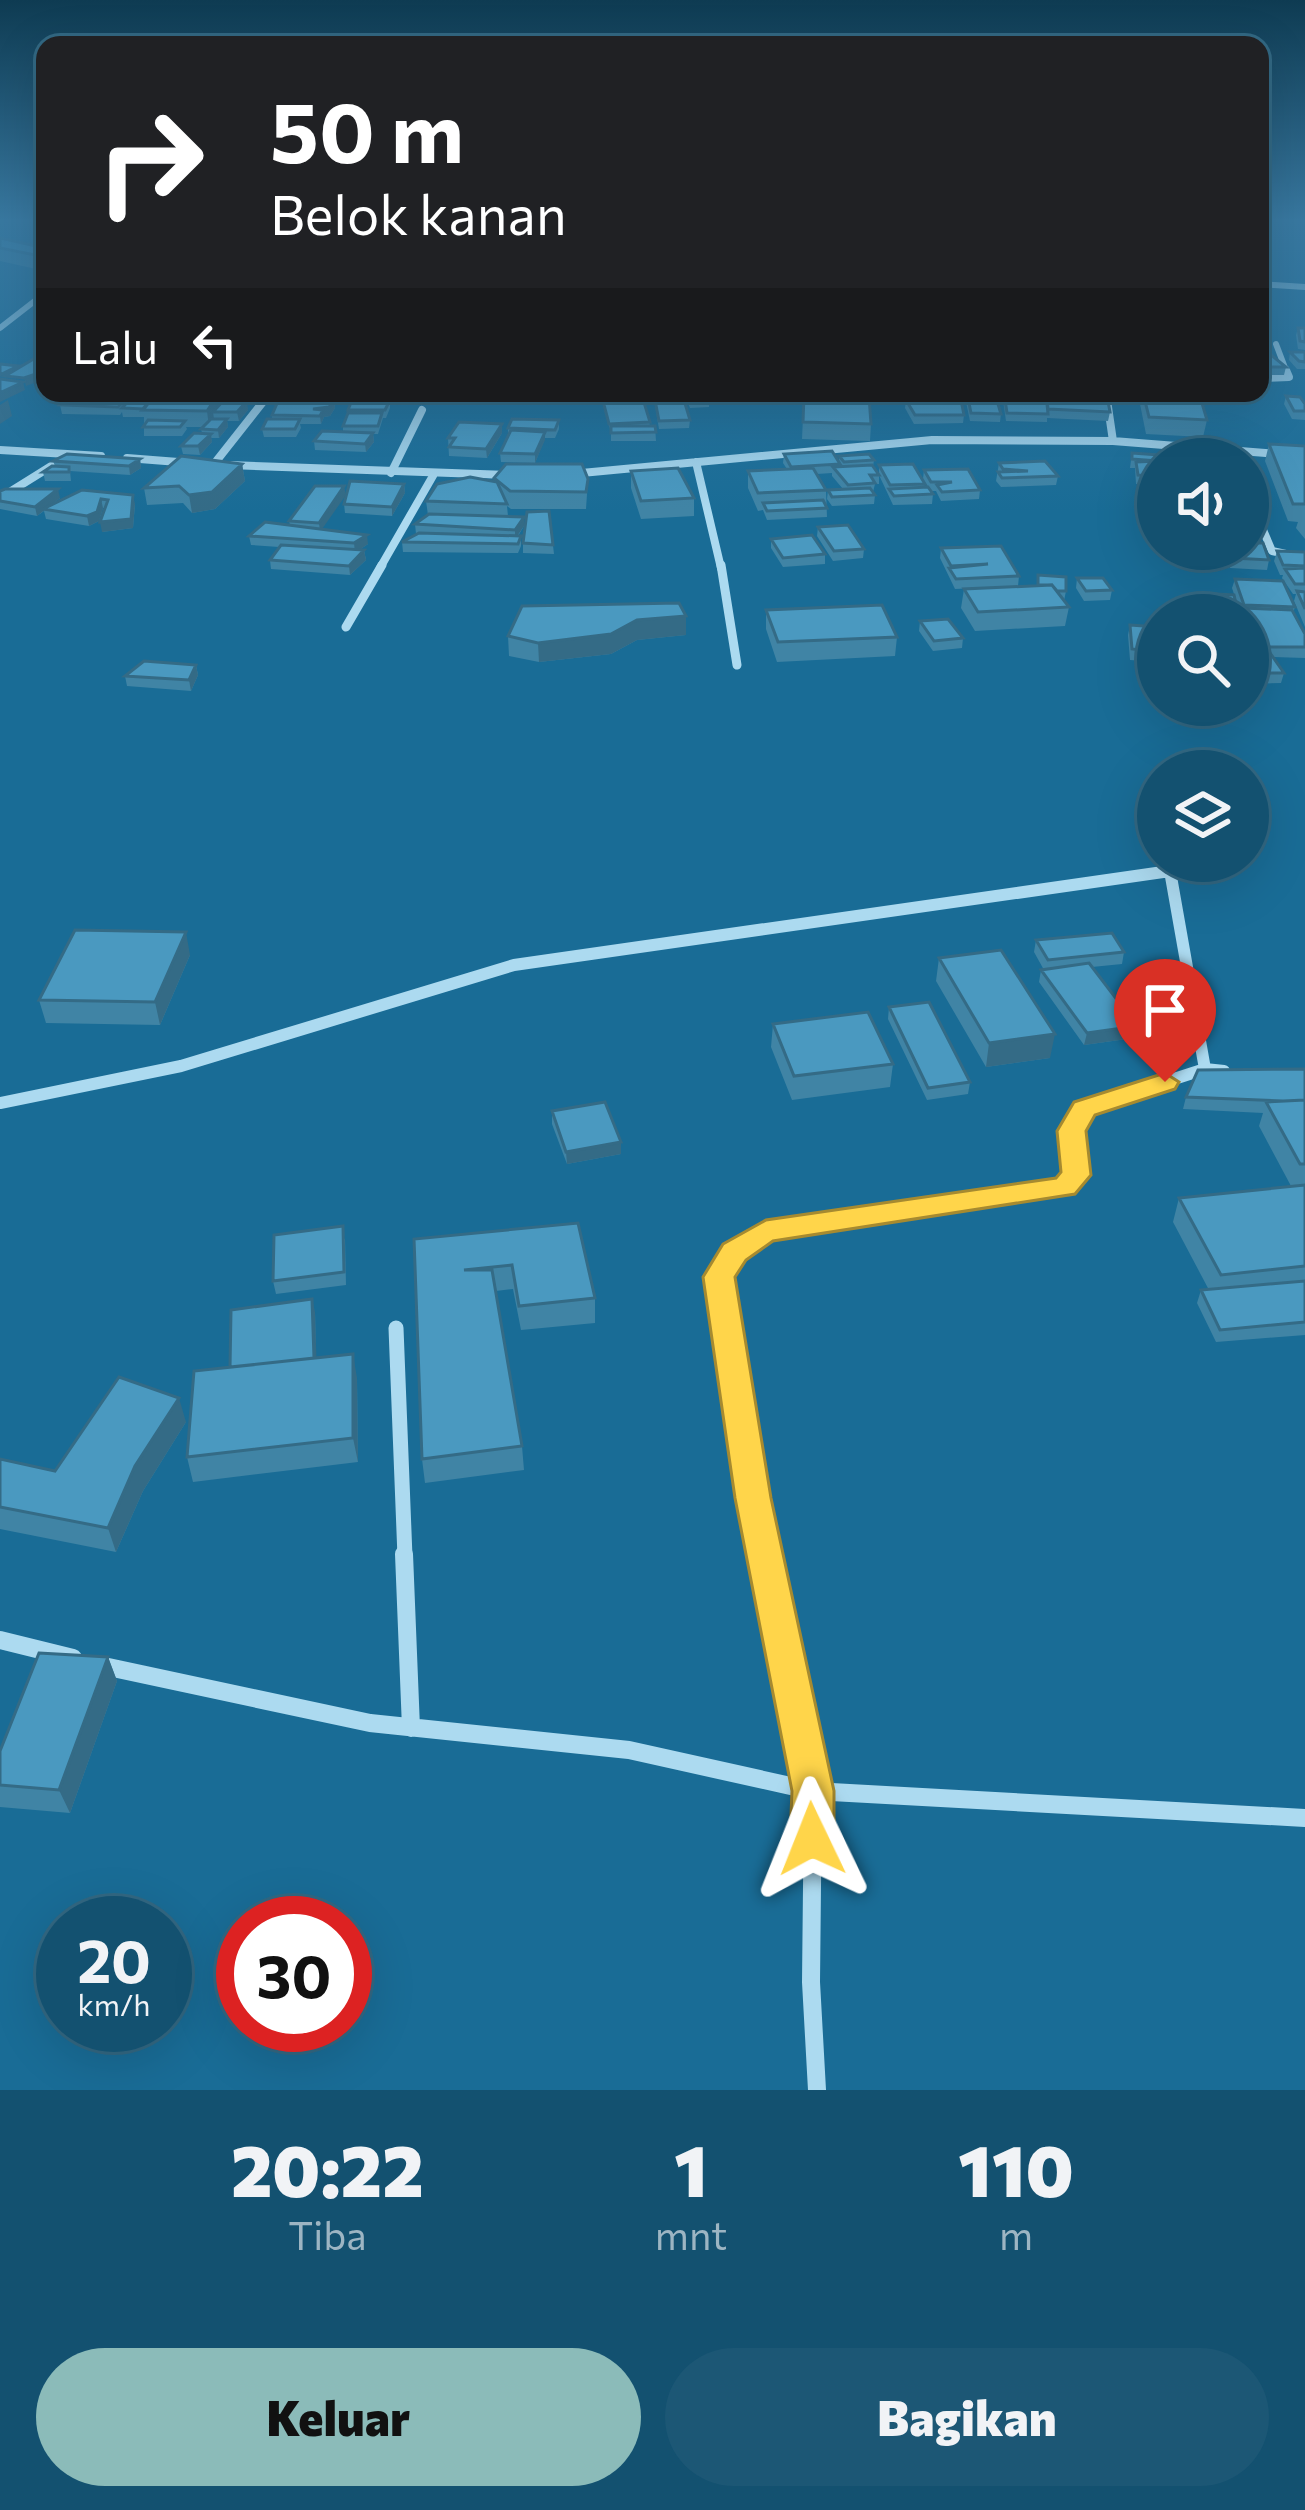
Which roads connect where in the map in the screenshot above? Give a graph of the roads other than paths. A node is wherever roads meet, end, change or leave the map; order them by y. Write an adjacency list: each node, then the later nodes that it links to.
1 (1276, 344): 2 (street)
2 (1269, 378)
3 (263, 402): 13 (street)
4 (1107, 402): 6 (street)
5 (422, 410): 14 (street)
6 (1113, 441): 7 (street); 12 (street)
7 (1137, 444)
8 (0, 450): 9 (street)
9 (69, 454): 13 (street); 18 (street)
10 (1269, 456): 11 (street)
11 (1305, 456)
12 (696, 462): 16 (street); 22 (street)
13 (214, 464): 14 (street)
14 (391, 473): 15 (street)
15 (434, 474): 17 (street); 21 (street)
16 (567, 474)
17 (517, 475)
18 (0, 498)
19 (1269, 543): 20 (street)
20 (1305, 558)
21 (346, 627)
22 (737, 665)
23 (1205, 1070): 24 (street); 25 (street); 29 (street)
24 (1245, 1073)
25 (0, 1103)
26 (395, 1328): 28 (street)
27 (0, 1640): 28 (street)
28 (411, 1728): 29 (street)
29 (813, 1791): 30 (street); 31 (street)
30 (1305, 1817)
31 (817, 2090)

